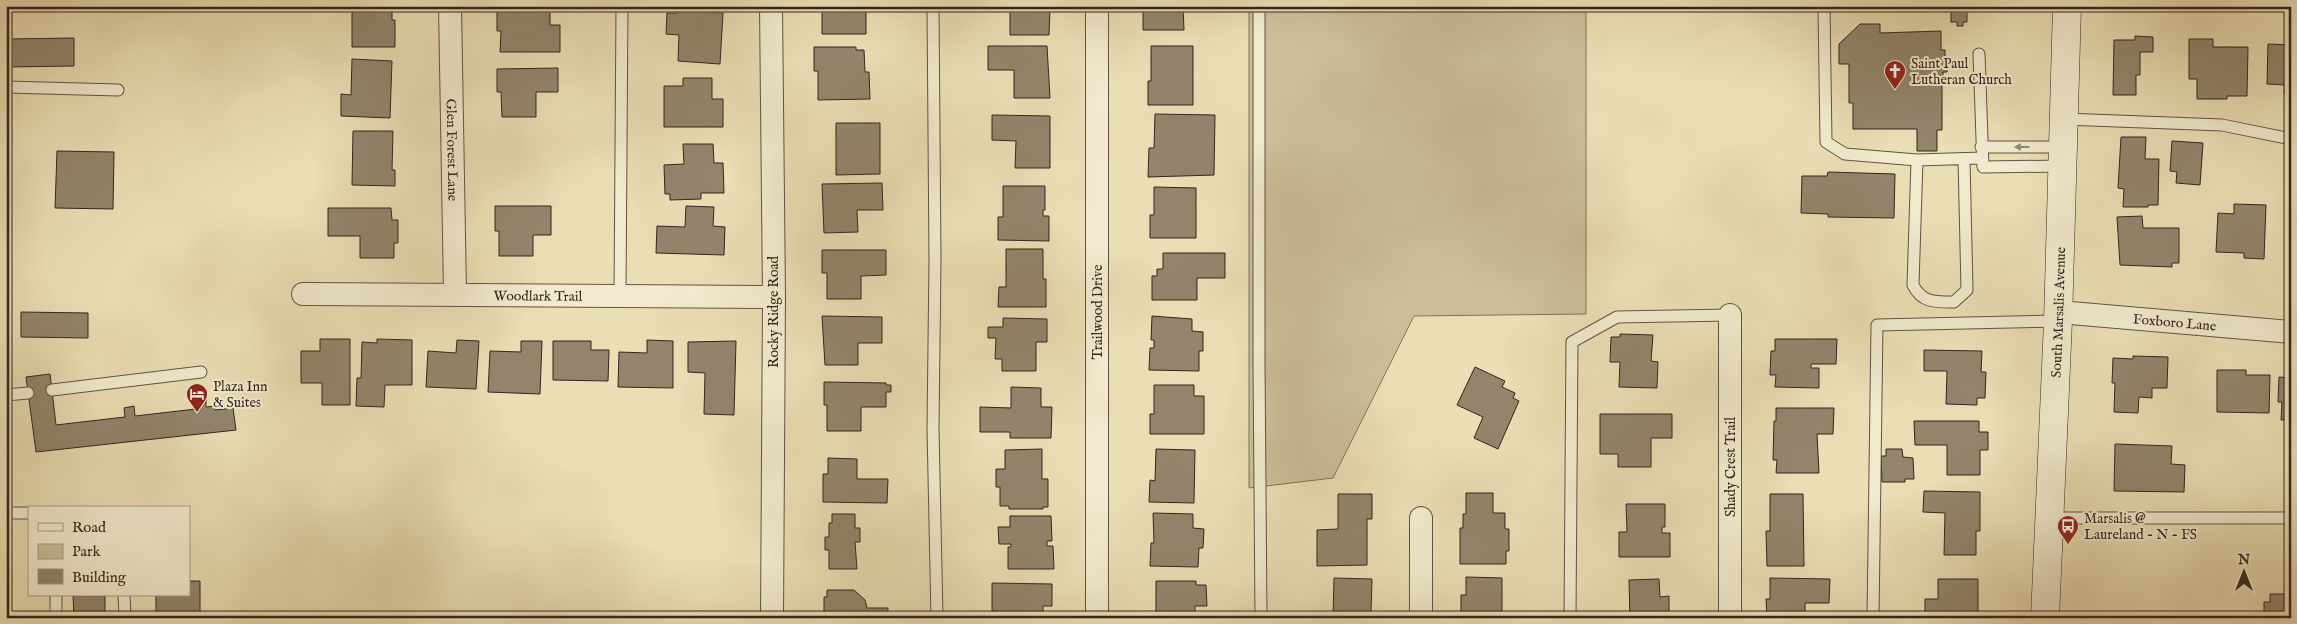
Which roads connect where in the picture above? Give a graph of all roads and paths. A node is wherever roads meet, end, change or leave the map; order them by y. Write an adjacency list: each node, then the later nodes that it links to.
1 (450, 6): 19 (street, Glen Forest Lane)
2 (622, 6): 20 (lane)
3 (771, 6): 21 (street, Rocky Ridge Road)
4 (933, 6): 39 (lane)
5 (1097, 6): 40 (street, Trailwood Drive)
6 (1258, 6): 41 (lane)
7 (1824, 6): 17 (lane)
8 (2066, 6): 12 (street, South Marsalis Avenue)
9 (1979, 54): 15 (lane)
10 (6, 87): 11 (lane)
11 (118, 90)
12 (2064, 119): 13 (lane); 14 (street, South Marsalis Avenue)
13 (2291, 139)
14 (2063, 156): 15 (lane, one-way to 15); 15 (lane); 23 (street, South Marsalis Avenue)
15 (1982, 157): 16 (lane)
16 (1964, 159): 17 (lane); 17 (lane)
17 (1917, 160)
18 (303, 294): 19 (street, Woodlark Trail)
19 (455, 294): 20 (street, Woodlark Trail)
20 (620, 295): 21 (street, Woodlark Trail)
21 (774, 297): 38 (street, Rocky Ridge Road)
22 (1730, 316): 43 (lane); 44 (street, Shady Crest Trail)
23 (2059, 316): 24 (street, Foxboro Lane); 32 (street, South Marsalis Avenue); 45 (lane)
24 (2291, 332)
25 (201, 372): 26 (lane)
26 (52, 390)
27 (28, 393): 28 (lane)
28 (6, 395)
29 (6, 513): 30 (lane)
30 (28, 513)
31 (1422, 518): 42 (street)
32 (2049, 518): 33 (lane); 46 (street, South Marsalis Avenue)
33 (2291, 518)
34 (56, 596): 36 (lane)
35 (124, 596): 37 (lane)
36 (56, 618)
37 (125, 618)
38 (772, 618)
39 (937, 618)
40 (1097, 618)
41 (1261, 618)
42 (1421, 618)
43 (1570, 618)
44 (1730, 618)
45 (1873, 618)
46 (2045, 618)

